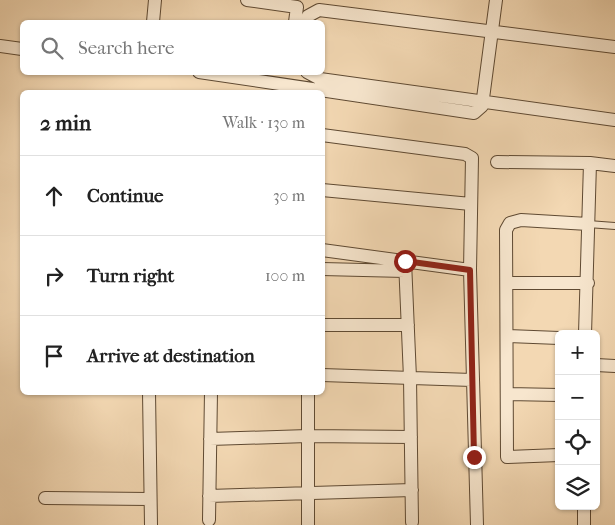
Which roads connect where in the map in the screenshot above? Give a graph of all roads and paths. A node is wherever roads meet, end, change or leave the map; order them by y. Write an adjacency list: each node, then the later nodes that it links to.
1 (155, 0): 6 (street)
2 (247, 0): 4 (street)
3 (496, 0): 9 (street)
4 (297, 3): 7 (street)
5 (331, 6): 8 (street); 9 (street)
6 (153, 20)
7 (294, 20)
8 (306, 20)
9 (492, 32): 11 (street); 18 (street)
10 (0, 46): 12 (street)
11 (615, 47)
12 (20, 49)
13 (237, 75): 15 (street)
14 (312, 75): 18 (street)
15 (287, 79): 16 (street)
16 (316, 90)
17 (325, 93): 18 (street)
18 (483, 100): 19 (street)
19 (615, 120)
20 (325, 135): 25 (street)
21 (497, 162): 22 (street)
22 (590, 163): 23 (street); 26 (street)
23 (615, 166)
24 (325, 190): 25 (street)
25 (471, 204): 31 (street)
26 (588, 224): 27 (lane); 32 (street); 33 (street)
27 (615, 226)
28 (325, 251): 29 (street)
29 (405, 266): 30 (street); 31 (street); 35 (street)
30 (325, 269)
31 (470, 270): 43 (street)
32 (507, 283): 33 (street); 37 (street)
33 (588, 283): 36 (street)
34 (325, 326): 35 (street)
35 (408, 326): 42 (street)
36 (586, 330)
37 (507, 336): 38 (street); 44 (street)
38 (555, 338)
39 (600, 365): 40 (street)
40 (615, 366)
41 (325, 375): 42 (street)
42 (410, 378): 43 (street); 50 (street)
43 (472, 380): 63 (street)
44 (508, 394): 48 (street); 52 (street)
45 (149, 395): 57 (street)
46 (211, 395): 51 (street)
47 (308, 395): 49 (street)
48 (555, 395)
49 (308, 436): 50 (street); 51 (street); 54 (street)
50 (411, 437): 53 (street)
51 (210, 440): 55 (street)
52 (555, 456)
53 (412, 490): 54 (street); 60 (street)
54 (308, 492): 55 (street); 62 (street)
55 (209, 496): 59 (street)
56 (45, 498): 57 (street)
57 (150, 499): 61 (street)
58 (584, 510): 64 (street)
59 (209, 520)
60 (412, 522)
61 (151, 525)
62 (308, 525)
63 (477, 525)
64 (584, 525)

